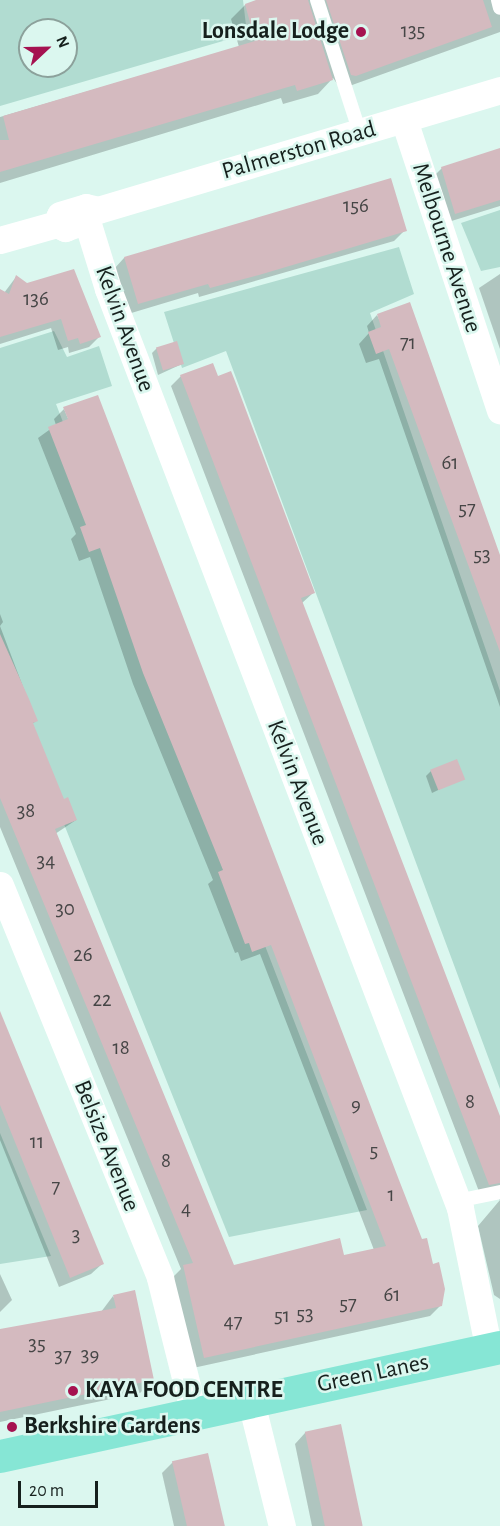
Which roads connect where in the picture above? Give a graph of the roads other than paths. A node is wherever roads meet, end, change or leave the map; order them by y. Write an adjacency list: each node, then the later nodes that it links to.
1 (317, 0): 6 (lane)
2 (498, 0): 3 (lane)
3 (500, 8)
4 (500, 90): 5 (street, Palmerston Road)
5 (404, 120): 6 (street, Palmerston Road); 9 (street, Melbourne Avenue)
6 (360, 133): 7 (street, Palmerston Road)
7 (92, 216): 8 (street, Palmerston Road); 12 (street, Kelvin Avenue)
8 (0, 240)
9 (500, 411)
10 (0, 885): 15 (street, Belsize Avenue)
11 (500, 1192): 12 (lane)
12 (457, 1201): 13 (street, Kelvin Avenue)
13 (494, 1348): 14 (main road, Green Lanes)
14 (250, 1402): 15 (main road, Green Lanes); 17 (street)
15 (194, 1413): 16 (main road, Green Lanes)
16 (0, 1456)
17 (282, 1526)

